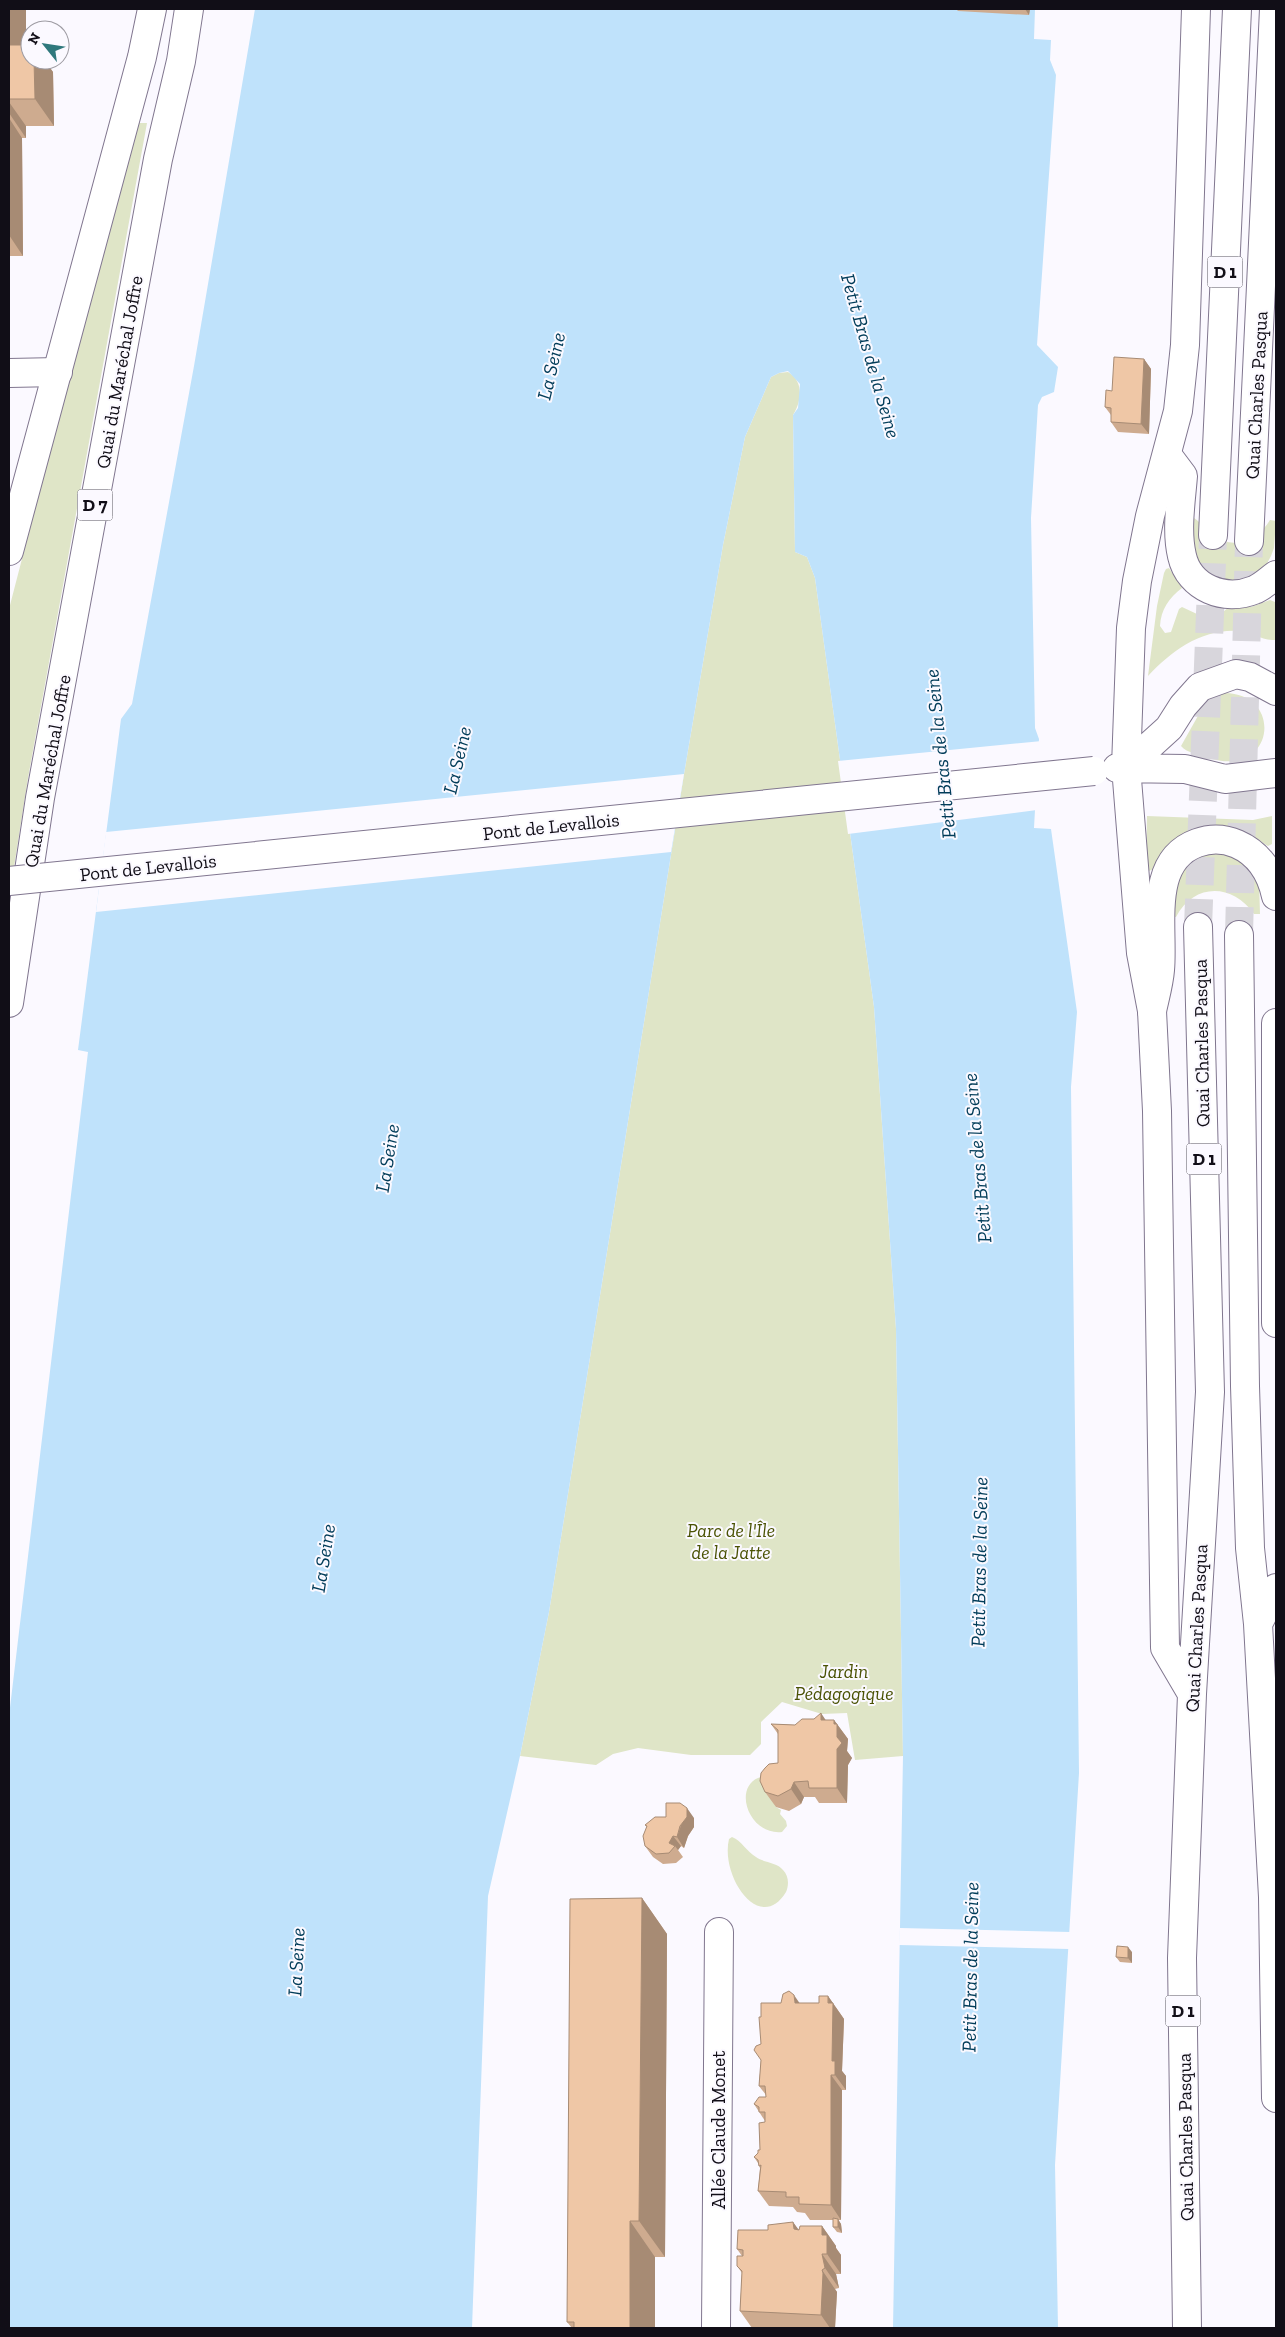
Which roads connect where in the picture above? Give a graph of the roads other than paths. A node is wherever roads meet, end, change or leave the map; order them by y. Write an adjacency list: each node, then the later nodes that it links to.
1 (152, 9): 7 (main road)
2 (189, 9): 20 (main road, Quai du Maréchal Joffre / D 7)
3 (1196, 9): 8 (main road)
4 (1237, 9): 9 (main road, Quai Charles Pasqua / D 1)
5 (1274, 9): 10 (main road, Quai Charles Pasqua / D 1)
6 (9, 372): 7 (main road)
7 (58, 372): 11 (main road)
8 (1168, 456): 12 (main road); 14 (main road)
9 (1213, 535)
10 (1249, 541)
11 (9, 552)
12 (1276, 575)
13 (1276, 691): 14 (main road)
14 (1126, 767): 15 (main road, Pont de Levallois); 16 (main road, Pont de Levallois, bridge); 21 (main road)
15 (1276, 773)
16 (9, 881)
17 (1276, 896): 21 (main road)
18 (1198, 927): 26 (main road, Quai Charles Pasqua / D 1)
19 (1239, 935): 25 (main road, Quai Charles Pasqua / D 1)
20 (9, 1003)
21 (1152, 1011): 26 (main road)
22 (1276, 1023): 23 (main road)
23 (1276, 1323)
24 (1276, 1588): 25 (main road)
25 (1258, 1624): 28 (main road, Quai Charles Pasqua / D 1)
26 (1192, 1694): 31 (main road, Quai Charles Pasqua / D 1)
27 (719, 1932): 30 (main road, Allée Claude Monet)
28 (1275, 1947): 29 (main road, Quai Charles Pasqua / D 1)
29 (1276, 2098)
30 (716, 2328)
31 (1188, 2328)

